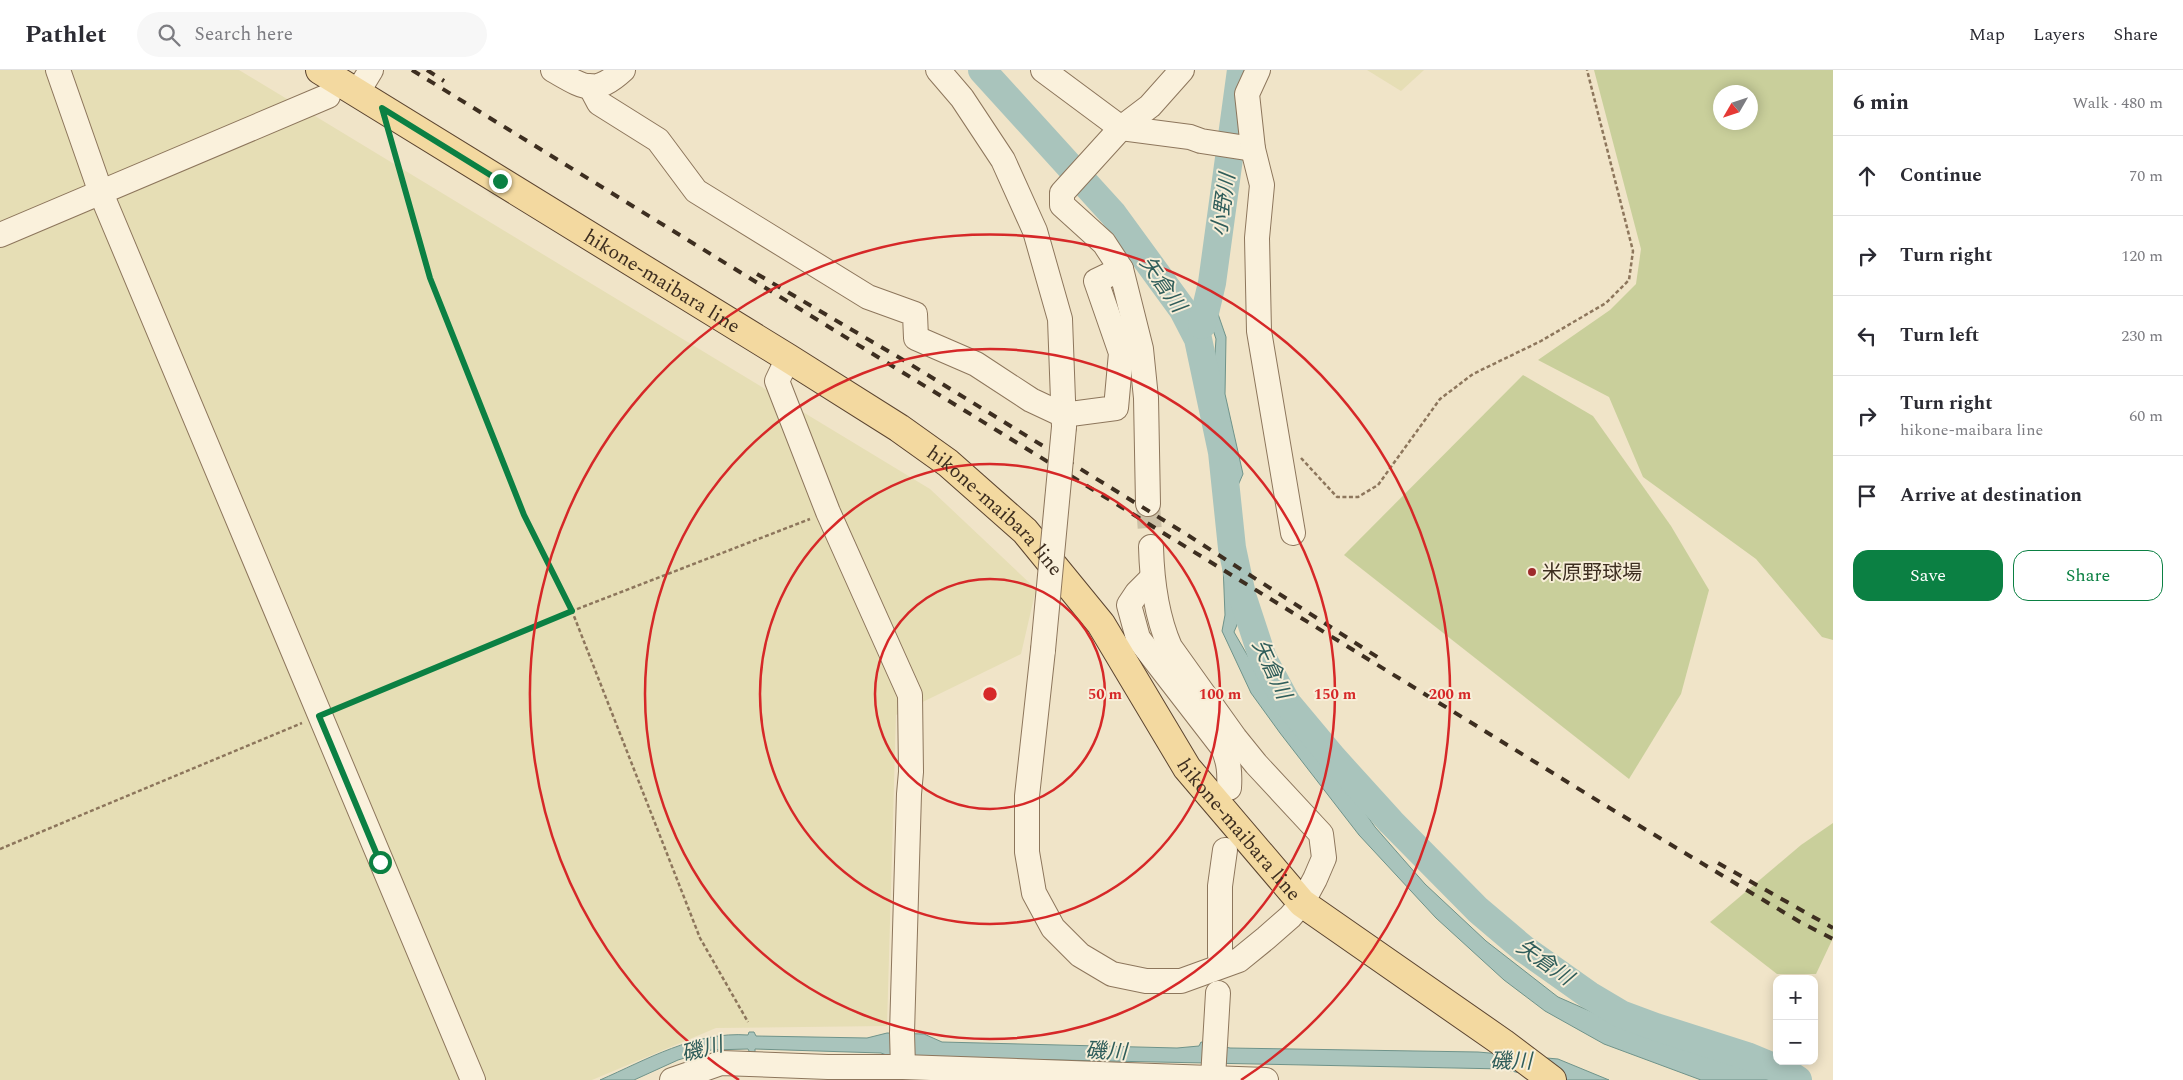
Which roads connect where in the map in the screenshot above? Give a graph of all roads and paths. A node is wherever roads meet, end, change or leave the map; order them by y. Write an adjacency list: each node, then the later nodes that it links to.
1 (58, 70): 17 (street)
2 (320, 70): 12 (main road, hikone-maibara line)
3 (371, 70): 12 (street)
4 (553, 70): 11 (street)
5 (623, 70): 11 (street)
6 (938, 70): 21 (street)
7 (1043, 70): 15 (street)
8 (1182, 70): 15 (street)
9 (1258, 70): 16 (street)
10 (1587, 70): 22 (path)
11 (590, 86): 21 (street)
12 (357, 93): 14 (main road, hikone-maibara line)
13 (328, 96): 17 (street)
14 (382, 108): 20 (main road, hikone-maibara line); 28 (path)
15 (1114, 137): 16 (street); 19 (street)
16 (1253, 149): 22 (street)
17 (101, 194): 18 (street); 29 (street)
18 (0, 235)
19 (1121, 269): 21 (street); 23 (street)
20 (788, 358): 24 (street); 33 (main road, hikone-maibara line)
21 (1063, 421): 33 (street, bridge)
22 (1276, 432): 25 (street)
23 (1148, 504)
24 (828, 512): 28 (path); 37 (street)
25 (1293, 533)
26 (1150, 547): 27 (street)
27 (1152, 578): 30 (street); 33 (street)
28 (572, 611): 29 (path); 36 (path)
29 (319, 716): 31 (path); 40 (street)
30 (1229, 788)
31 (0, 849)
32 (1225, 850): 34 (street)
33 (1302, 903): 43 (main road, hikone-maibara line)
34 (1220, 955)
35 (1218, 994): 38 (street)
36 (748, 1022)
37 (903, 1063): 38 (street); 39 (street)
38 (1213, 1072): 42 (street)
39 (829, 1074): 41 (street)
40 (473, 1080)
41 (672, 1080)
42 (1266, 1080)
43 (1552, 1080)

